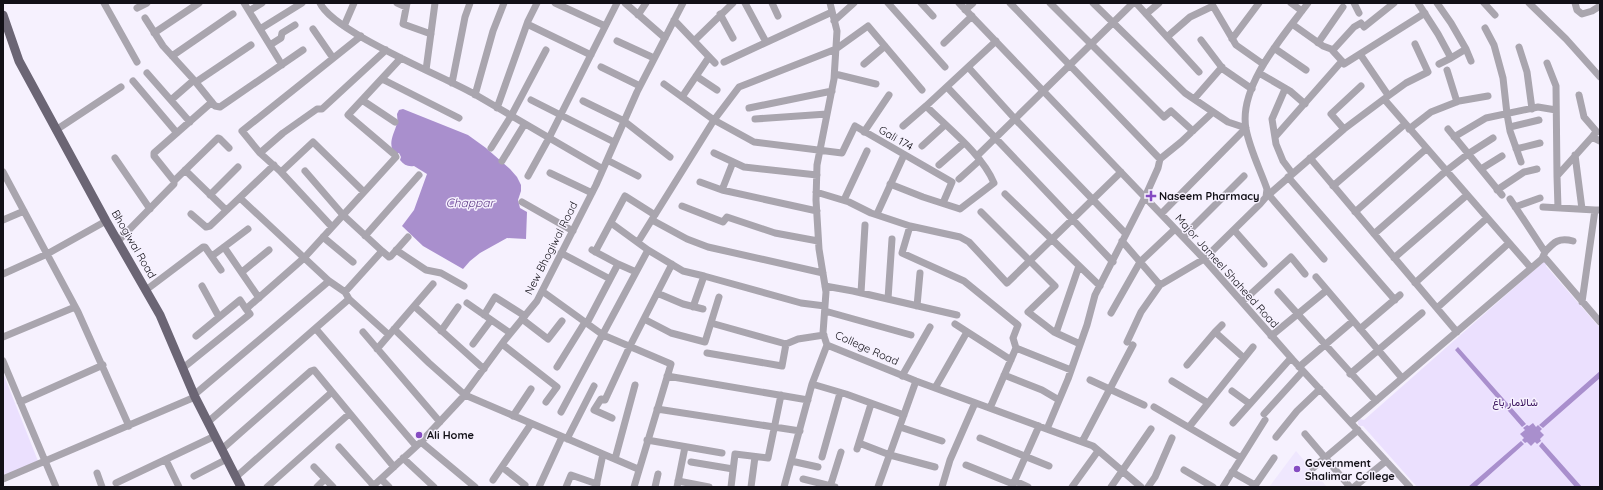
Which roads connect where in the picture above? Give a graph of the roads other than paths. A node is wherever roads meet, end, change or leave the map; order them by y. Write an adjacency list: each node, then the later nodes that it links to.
1 (104, 3): 109 (street)
2 (199, 3): 72 (street)
3 (244, 3): 47 (street)
4 (262, 3): 47 (street)
5 (302, 3): 70 (street)
6 (320, 3): 67 (street)
7 (354, 3): 67 (street)
8 (397, 3): 42 (street)
9 (435, 3): 73 (street)
10 (470, 3): 134 (street)
11 (504, 3): 147 (street)
12 (537, 3): 64 (street)
13 (556, 3): 68 (street)
14 (617, 3): 68 (street)
15 (625, 3): 56 (street)
16 (646, 3): 56 (street)
17 (683, 3): 61 (street, New Bhogiwal Road)
18 (733, 3): 52 (street)
19 (745, 3): 83 (street)
20 (772, 3): 57 (street)
21 (830, 3): 48 (street, College Road)
22 (854, 3): 62 (street)
23 (888, 3): 118 (street)
24 (921, 3): 58 (street)
25 (959, 3): 45 (street, Major Jameel Shaheed Road)
26 (972, 3): 45 (street)
27 (1010, 3): 117 (street)
28 (1050, 3): 86 (street)
29 (1093, 3): 63 (street)
30 (1135, 3): 53 (street); 63 (street)
31 (1160, 3): 53 (street)
32 (1259, 3): 78 (street)
33 (1291, 3): 46 (street)
34 (1308, 3): 46 (street)
35 (1354, 3): 49 (street)
36 (1394, 3): 98 (street)
37 (1418, 3): 50 (street)
38 (1437, 3): 94 (street)
39 (1484, 3): 54 (street)
40 (1529, 3): 130 (street)
41 (1576, 3): 43 (street)
42 (407, 5): 73 (street)
43 (1600, 6)
44 (1343, 7): 85 (street)
45 (965, 10): 59 (street, Major Jameel Shaheed Road)
46 (1302, 11): 65 (street)
47 (249, 12): 70 (street)
48 (832, 12): 62 (street, College Road); 83 (street)
49 (1359, 13)
50 (1426, 13): 99 (street); 106 (street)
51 (233, 14): 101 (street)
52 (720, 14): 77 (street); 81 (street)
53 (1146, 14): 75 (street)
54 (1495, 14)
55 (3, 15): 187 (main road, Bhogiwal Road)
56 (638, 15): 76 (street)
57 (778, 16)
58 (933, 16)
59 (972, 16): 82 (street, Major Jameel Shaheed Road); 84 (street)
60 (145, 18): 72 (street)
61 (674, 20): 76 (street, New Bhogiwal Road); 81 (street)
62 (834, 21): 92 (street, College Road)
63 (1113, 23): 86 (street); 153 (street)
64 (526, 24): 100 (street); 162 (street)
65 (1292, 24): 85 (street); 93 (street)
66 (294, 25): 89 (street)
67 (344, 26): 74 (street)
68 (605, 26): 100 (street)
69 (1485, 28): 168 (street)
70 (260, 29): 89 (street)
71 (313, 29): 103 (street)
72 (154, 33): 101 (street)
73 (431, 34): 122 (street)
74 (361, 36): 96 (street); 103 (street)
75 (1167, 37): 78 (street); 125 (street)
76 (665, 38): 105 (street, New Bhogiwal Road)
77 (733, 38)
78 (1232, 39): 114 (street)
79 (1201, 40): 121 (street)
80 (617, 41): 105 (street)
81 (694, 41): 102 (street)
82 (996, 41): 120 (street); 146 (street, Major Jameel Shaheed Road)
83 (766, 42): 110 (street)
84 (944, 43)
85 (1318, 43): 98 (street)
86 (1091, 44): 117 (street); 188 (street)
87 (1415, 44): 152 (street)
88 (251, 45): 133 (street)
89 (270, 45): 116 (street)
90 (885, 46): 92 (street); 113 (street); 144 (street)
91 (1519, 47): 164 (street)
92 (836, 48): 128 (street, College Road); 174 (street)
93 (1274, 48): 114 (street); 123 (street)
94 (1466, 49): 106 (street); 108 (street)
95 (304, 50): 116 (street)
96 (386, 50): 104 (street); 208 (street)
97 (546, 50): 170 (street)
98 (1333, 50): 107 (street)
99 (1360, 54): 107 (street); 152 (street)
100 (590, 55): 169 (street)
101 (172, 56): 133 (street)
102 (709, 57): 111 (street); 129 (street)
103 (333, 58): 208 (street)
104 (401, 58): 122 (street); 131 (street)
105 (654, 58): 137 (street, New Bhogiwal Road)
106 (1451, 58): 115 (street)
107 (1342, 61): 160 (street)
108 (1471, 61)
109 (137, 62)
110 (724, 62)
111 (715, 63)
112 (1547, 63): 165 (street)
113 (864, 64)
114 (1263, 64): 127 (street)
115 (1439, 64)
116 (282, 65): 158 (street)
117 (1070, 65): 146 (street); 218 (street)
118 (945, 66)
119 (601, 67): 137 (street)
120 (968, 67): 140 (street); 173 (street)
121 (1222, 67): 141 (street); 153 (street)
122 (426, 70): 134 (street)
123 (1306, 70)
124 (1447, 70): 159 (street)
125 (1199, 72)
126 (147, 73): 154 (street)
127 (1259, 73): 141 (street); 142 (street)
128 (835, 74): 136 (street); 145 (street, College Road)
129 (696, 76): 143 (street); 151 (street)
130 (1600, 77)
131 (382, 79): 155 (street); 171 (street)
132 (133, 81): 190 (street)
133 (195, 81): 154 (street); 158 (street)
134 (452, 83): 147 (street)
135 (664, 84): 151 (street)
136 (876, 84)
137 (640, 86): 176 (street, New Bhogiwal Road)
138 (1361, 86): 185 (street)
139 (121, 87): 187 (street)
140 (947, 87): 161 (street); 194 (street)
141 (1252, 89): 184 (street)
142 (1285, 89): 160 (street); 195 (street)
143 (717, 90)
144 (922, 90)
145 (832, 91): 163 (street); 167 (street, College Road)
146 (1042, 91): 173 (street); 234 (street, Major Jameel Shaheed Road)
147 (475, 95): 162 (street)
148 (889, 95): 189 (street)
149 (1579, 95): 191 (street)
150 (1488, 96): 159 (street)
151 (682, 97): 174 (street)
152 (1386, 97): 182 (street); 185 (street)
153 (1194, 99): 166 (street)
154 (171, 100): 177 (street)
155 (362, 100): 178 (street); 249 (street)
156 (531, 100): 169 (street)
157 (583, 101): 176 (street)
158 (212, 102): 177 (street)
159 (1457, 102): 182 (street)
160 (1305, 104): 195 (street)
161 (926, 106): 180 (street); 181 (street)
162 (497, 108): 170 (street)
163 (749, 108)
164 (1532, 109): 165 (street); 168 (street)
165 (1556, 110): 242 (street)
166 (1213, 112): 184 (street); 188 (street)
167 (827, 114): 172 (street); 204 (street, College Road)
168 (1507, 114): 183 (street); 192 (street)
169 (561, 115): 193 (street); 198 (street)
170 (511, 116): 179 (street); 203 (street)
171 (459, 118)
172 (755, 119)
173 (1015, 119): 194 (street); 261 (street)
174 (714, 120): 204 (street); 280 (street)
175 (1539, 120): 183 (street)
176 (624, 121): 198 (street, New Bhogiwal Road); 214 (street)
177 (190, 122): 190 (street)
178 (396, 122)
179 (524, 124): 193 (street); 220 (street)
180 (945, 125): 199 (street); 201 (street)
181 (903, 126)
182 (1407, 127): 205 (street); 247 (street)
183 (1510, 127): 206 (street)
184 (1246, 128): 254 (street); 278 (street)
185 (1344, 129): 217 (street)
186 (1448, 129): 192 (street)
187 (56, 130): 284 (main road, Bhogiwal Road)
188 (1193, 131): 218 (street)
189 (864, 132): 204 (street, Gali 174); 211 (street, Gali 174)
190 (177, 133): 244 (street)
191 (1596, 133): 197 (street); 212 (street)
192 (1454, 136): 210 (street)
193 (549, 138): 226 (street); 239 (street)
194 (995, 138): 216 (street); 283 (street)
195 (1275, 138): 238 (street)
196 (1493, 138): 210 (street)
197 (1600, 141)
198 (614, 142): 219 (street, New Bhogiwal Road)
199 (964, 143): 216 (street); 224 (street)
200 (1540, 143): 206 (street)
201 (922, 146)
202 (229, 148): 229 (street)
203 (491, 148)
204 (820, 149): 237 (street, College Road)
205 (1426, 149): 231 (street); 275 (street)
206 (1516, 149): 222 (street)
207 (867, 151): 260 (street)
208 (260, 153): 223 (street)
209 (714, 154): 221 (street)
210 (1468, 154): 227 (street); 231 (street)
211 (904, 155): 246 (street); 263 (street, Gali 174)
212 (1575, 155): 242 (street); 269 (street)
213 (1502, 156): 227 (street)
214 (670, 157)
215 (115, 158): 268 (street)
216 (978, 158): 243 (street); 263 (street)
217 (1310, 158): 238 (street); 247 (street)
218 (1160, 159): 256 (street)
219 (607, 160): 226 (street, New Bhogiwal Road); 240 (street)
220 (502, 161)
221 (733, 162): 237 (street); 248 (street)
222 (1521, 162)
223 (274, 165): 233 (street); 257 (street)
224 (939, 166)
225 (238, 167): 253 (street)
226 (603, 169): 251 (street, New Bhogiwal Road)
227 (1480, 169): 228 (street)
228 (1537, 169)
229 (185, 170): 244 (street); 253 (street)
230 (305, 171): 279 (street)
231 (1446, 171): 255 (street); 294 (street)
232 (3, 172): 272 (street)
233 (281, 172): 249 (street); 288 (street)
234 (1121, 172): 256 (street, Major Jameel Shaheed Road); 261 (street)
235 (550, 173): 251 (street)
236 (419, 175): 296 (street)
237 (816, 175): 250 (street, College Road)
238 (1290, 175): 254 (street); 389 (street)
239 (528, 176)
240 (638, 176)
241 (1244, 176): 298 (street)
242 (1556, 176): 267 (street)
243 (959, 179)
244 (174, 181): 268 (street)
245 (700, 182): 248 (street)
246 (890, 184): 263 (street); 277 (street)
247 (1333, 186): 275 (street)
248 (722, 190): 273 (street)
249 (364, 192): 279 (street)
250 (816, 192): 260 (street); 273 (street, College Road)
251 (592, 193): 292 (street, New Bhogiwal Road)
252 (1004, 194): 300 (street)
253 (210, 195): 270 (street)
254 (1267, 195): 291 (street); 319 (street)
255 (1467, 195): 281 (street); 317 (street)
256 (1145, 197): 278 (street, Major Jameel Shaheed Road); 293 (street)
257 (240, 198): 270 (street); 316 (street)
258 (1540, 198): 265 (street)
259 (1510, 199): 265 (street)
260 (844, 200): 277 (street)
261 (1093, 200): 283 (street); 293 (street)
262 (522, 202): 292 (street)
263 (943, 204)
264 (682, 206): 302 (street)
265 (1515, 207): 314 (street)
266 (1543, 207): 267 (street)
267 (1558, 208): 269 (street)
268 (150, 209): 301 (street)
269 (1582, 209): 271 (street)
270 (226, 210): 276 (street)
271 (1597, 210): 359 (street)
272 (24, 211): 282 (street); 313 (street)
273 (817, 211): 302 (street, College Road)
274 (981, 212): 320 (street)
275 (1355, 212): 294 (street)
276 (191, 214)
277 (877, 214): 287 (street)
278 (1161, 214): 290 (street, Major Jameel Shaheed Road)
279 (343, 215): 288 (street); 296 (street)
280 (654, 218): 285 (street); 305 (street); 332 (street)
281 (1487, 218): 306 (street); 341 (street)
282 (3, 220)
283 (1072, 220): 300 (street); 322 (street)
284 (106, 221): 301 (main road, Bhogiwal Road); 313 (street)
285 (611, 223): 305 (street); 324 (street)
286 (865, 225): 353 (street)
287 (910, 226): 320 (street); 412 (street)
288 (332, 227): 295 (street)
289 (248, 229): 307 (street)
290 (1175, 229): 298 (street, Major Jameel Shaheed Road); 323 (street)
291 (1234, 230): 318 (street); 326 (street)
292 (573, 231): 312 (street, New Bhogiwal Road)
293 (1126, 234): 303 (street)
294 (1374, 234): 317 (street)
295 (323, 236): 316 (street); 321 (street)
296 (366, 236): 311 (street)
297 (408, 237): 309 (street)
298 (1183, 237): 318 (street, Major Jameel Shaheed Road)
299 (892, 239): 356 (street)
300 (1052, 240): 320 (street); 327 (street)
301 (118, 241): 347 (main road, Bhogiwal Road)
302 (818, 241): 332 (street, College Road)
303 (1122, 241): 322 (street); 323 (street)
304 (1573, 241): 314 (street)
305 (638, 242): 310 (street)
306 (1509, 243): 328 (street); 367 (street)
307 (224, 247): 315 (street); 330 (street)
308 (269, 250): 330 (street)
309 (396, 250): 311 (street); 344 (street)
310 (648, 250): 325 (street); 331 (street)
311 (382, 251): 350 (street)
312 (561, 253): 338 (street); 349 (street, New Bhogiwal Road)
313 (47, 254): 334 (street); 361 (street)
314 (1543, 255): 328 (street); 359 (street)
315 (212, 256): 329 (street); 347 (street)
316 (304, 258): 339 (street); 355 (street)
317 (1394, 258): 341 (street)
318 (1204, 259): 342 (street); 358 (street, Major Jameel Shaheed Road)
319 (1324, 259)
320 (1030, 261): 396 (street)
321 (353, 262)
322 (1113, 262): 346 (street)
323 (1140, 262): 342 (street); 370 (street)
324 (618, 264): 331 (street); 338 (street)
325 (672, 264): 336 (street); 352 (street)
326 (1264, 264)
327 (1079, 266): 346 (street); 396 (street)
328 (1531, 268): 394 (street)
329 (221, 270)
330 (242, 272): 355 (street)
331 (636, 272): 398 (street)
332 (823, 273): 345 (street, College Road)
333 (920, 273): 363 (street)
334 (3, 274)
335 (1305, 274): 358 (street)
336 (704, 276): 365 (street); 366 (street)
337 (1316, 277): 348 (street)
338 (610, 279): 381 (street)
339 (329, 281): 350 (street); 447 (street)
340 (432, 284): 362 (street)
341 (1415, 284): 367 (street)
342 (1160, 285): 440 (street)
343 (202, 286): 375 (street)
344 (464, 286)
345 (825, 286): 353 (street); 366 (street, College Road)
346 (1100, 286): 407 (street)
347 (146, 290): 423 (main road, Bhogiwal Road)
348 (1327, 290): 372 (street); 379 (street)
349 (542, 291): 376 (street, New Bhogiwal Road); 381 (street)
350 (345, 292): 357 (street)
351 (1278, 292): 372 (street)
352 (657, 293): 365 (street); 377 (street)
353 (861, 293): 356 (street)
354 (719, 297): 383 (street)
355 (259, 298): 368 (street)
356 (888, 299): 363 (street)
357 (350, 300): 387 (street); 397 (street)
358 (1242, 302): 402 (street, Major Jameel Shaheed Road)
359 (1582, 302): 382 (street)
360 (467, 303): 373 (street)
361 (75, 306): 403 (street); 420 (street)
362 (414, 306): 388 (street); 390 (street)
363 (917, 306): 374 (street)
364 (458, 307): 390 (street)
365 (693, 307): 369 (street)
366 (825, 308): 399 (street, College Road); 400 (street)
367 (1437, 308): 394 (street)
368 (246, 309): 375 (street); 423 (street)
369 (703, 309)
370 (1111, 313)
371 (1422, 313): 414 (street)
372 (1298, 314): 402 (street); 408 (street)
373 (484, 315): 376 (street); 378 (street)
374 (957, 315)
375 (219, 317): 401 (street)
376 (524, 317): 380 (street); 395 (street, New Bhogiwal Road)
377 (644, 319): 383 (street); 410 (street)
378 (491, 320): 395 (street); 404 (street)
379 (1353, 321): 389 (street); 408 (street)
380 (562, 322)
381 (586, 322): 398 (street); 422 (street)
382 (1600, 322)
383 (711, 323): 406 (street)
384 (955, 324): 392 (street)
385 (1222, 324): 393 (street)
386 (930, 327): 430 (street)
387 (316, 329): 468 (street); 491 (street)
388 (394, 329): 397 (street); 445 (street)
389 (1360, 330): 414 (street)
390 (441, 331): 424 (street)
391 (363, 332): 413 (street)
392 (966, 332): 418 (street); 438 (street)
393 (1215, 332): 416 (street); 421 (street)
394 (1457, 332): 431 (street)
395 (510, 333): 405 (street, New Bhogiwal Road)
396 (1056, 333): 407 (street)
397 (389, 335): 413 (street)
398 (603, 335): 410 (street); 463 (street)
399 (824, 335): 406 (street); 409 (street, College Road)
400 (911, 335)
401 (196, 336)
402 (1271, 336): 417 (street, Major Jameel Shaheed Road)
403 (3, 337)
404 (473, 344)
405 (502, 344): 424 (street, New Bhogiwal Road); 452 (street)
406 (786, 344): 415 (street)
407 (1080, 344): 426 (street)
408 (1325, 344): 425 (street); 427 (street)
409 (828, 345): 430 (street, College Road); 435 (street)
410 (630, 346): 429 (street); 462 (street)
411 (1253, 347): 416 (street)
412 (1016, 348): 418 (street); 426 (street)
413 (378, 349): 469 (street)
414 (1378, 350): 427 (street); 431 (street)
415 (707, 353)
416 (1244, 358): 454 (street)
417 (1291, 358): 425 (street, Major Jameel Shaheed Road); 456 (street)
418 (1011, 360): 428 (street)
419 (3, 361): 451 (street)
420 (103, 365): 451 (street); 473 (street)
421 (1187, 365)
422 (557, 367)
423 (183, 368): 447 (main road, Bhogiwal Road)
424 (484, 369): 445 (street, New Bhogiwal Road)
425 (1301, 369): 441 (street, Major Jameel Shaheed Road); 504 (street)
426 (1071, 370): 449 (street)
427 (1350, 374): 450 (street)
428 (1004, 375): 449 (street); 460 (street)
429 (667, 376): 446 (street); 461 (street)
430 (902, 376): 433 (street, College Road)
431 (1402, 378): 450 (street)
432 (1090, 380): 440 (street)
433 (916, 381): 438 (street, College Road); 465 (street)
434 (1172, 382): 454 (street)
435 (812, 384): 444 (street); 448 (street)
436 (635, 385): 508 (street)
437 (594, 386): 458 (street)
438 (935, 388): 453 (street, College Road)
439 (531, 389): 466 (street)
440 (1110, 389): 457 (street); 490 (street)
441 (1320, 389): 470 (street, Major Jameel Shaheed Road); 484 (street)
442 (1232, 391): 456 (street)
443 (332, 392): 464 (street); 494 (street); 530 (street)
444 (840, 393): 455 (street); 501 (street)
445 (465, 395): 466 (street); 469 (street, New Bhogiwal Road)
446 (781, 395): 448 (street); 475 (street)
447 (195, 396): 468 (main road, Bhogiwal Road); 473 (street)
448 (808, 400): 481 (street)
449 (1059, 400): 478 (street)
450 (1376, 401): 470 (street)
451 (20, 402): 510 (street)
452 (546, 402)
453 (975, 403): 460 (street, College Road); 563 (street)
454 (1208, 403): 477 (street)
455 (871, 404): 465 (street); 499 (street)
456 (1250, 404): 471 (street)
457 (1144, 405)
458 (584, 406): 462 (street); 485 (street)
459 (1154, 407): 477 (street)
460 (990, 408): 474 (street, College Road)
461 (657, 409): 475 (street); 488 (street)
462 (594, 410): 467 (street)
463 (561, 412)
464 (349, 414): 517 (street); 547 (street)
465 (904, 415): 476 (street)
466 (513, 416): 472 (street)
467 (612, 418)
468 (208, 422): 483 (main road, Bhogiwal Road)
469 (440, 422): 491 (street, New Bhogiwal Road)
470 (1351, 422): 480 (street, Major Jameel Shaheed Road)
471 (1234, 423)
472 (531, 424): 485 (street); 518 (street)
473 (129, 426): 510 (street)
474 (1039, 426): 478 (street, College Road); 502 (street)
475 (775, 427): 481 (street); 500 (street)
476 (900, 427): 489 (street); 499 (street)
477 (1189, 427): 504 (street)
478 (1048, 429): 490 (street, College Road)
479 (1151, 429): 525 (street)
480 (1358, 430): 506 (street); 512 (street, Major Jameel Shaheed Road)
481 (800, 431): 511 (street)
482 (1305, 434): 506 (street)
483 (215, 436): 494 (main road, Bhogiwal Road); 509 (street)
484 (1276, 437)
485 (565, 438): 498 (street); 553 (street)
486 (980, 438): 502 (street)
487 (1172, 438): 568 (street)
488 (647, 440): 493 (street); 522 (street)
489 (942, 442)
490 (1082, 442): 495 (street, College Road)
491 (419, 444): 503 (street, New Bhogiwal Road); 552 (street)
492 (339, 447): 541 (street)
493 (685, 447): 497 (street); 538 (street)
494 (222, 449): 507 (main road, Bhogiwal Road)
495 (1098, 451): 525 (street, College Road); 565 (street)
496 (841, 452): 561 (street)
497 (722, 453)
498 (603, 454): 508 (street); 540 (street)
499 (890, 455): 520 (street); 562 (street)
500 (754, 457): 523 (street); 559 (street)
501 (822, 457)
502 (1026, 457): 515 (street); 539 (street)
503 (403, 458): 517 (street, New Bhogiwal Road); 551 (street)
504 (1241, 458): 526 (street)
505 (1274, 458): 542 (street)
506 (1325, 458): 521 (street); 571 (street)
507 (227, 459): 529 (street); 530 (main road, Bhogiwal Road)
508 (615, 459): 522 (street)
509 (166, 460): 536 (street); 545 (street)
510 (45, 461): 531 (street); 543 (street)
511 (791, 461): 519 (street); 560 (street)
512 (1386, 461): 572 (street); 573 (street, Major Jameel Shaheed Road)
513 (691, 462): 523 (street)
514 (966, 465): 539 (street)
515 (1049, 466)
516 (314, 467): 532 (street)
517 (394, 467): 533 (street, New Bhogiwal Road)
518 (502, 467): 535 (street); 537 (street)
519 (818, 467)
520 (934, 467)
521 (1312, 468)
522 (638, 469): 555 (street)
523 (733, 469): 558 (street)
524 (1184, 470): 569 (street)
525 (1122, 471): 566 (street); 567 (street, College Road)
526 (1232, 472): 542 (street); 570 (street)
527 (97, 474): 544 (street)
528 (658, 474): 556 (street)
529 (194, 476)
530 (236, 477): 546 (main road, Bhogiwal Road)
531 (3, 479)
532 (326, 479): 548 (street); 549 (street)
533 (381, 479): 541 (street, New Bhogiwal Road); 550 (street)
534 (803, 479): 561 (street)
535 (493, 480)
536 (116, 483)
537 (524, 484)
538 (678, 484): 557 (street)
539 (1013, 484): 564 (street)
540 (596, 485): 554 (street)
541 (373, 486)
542 (1254, 486)
543 (56, 487)
544 (102, 487)
545 (179, 487)
546 (240, 487)
547 (267, 487)
548 (317, 487)
549 (333, 487)
550 (389, 487)
551 (434, 487)
552 (475, 487)
553 (539, 487)
554 (566, 487)
555 (634, 487)
556 (655, 487)
557 (709, 487)
558 (731, 487)
559 (751, 487)
560 (784, 487)
561 (832, 487)
562 (878, 487)
563 (942, 487)
564 (1028, 487)
565 (1072, 487)
566 (1111, 487)
567 (1141, 487)
568 (1148, 487)
569 (1213, 487)
570 (1223, 487)
571 (1350, 487)
572 (1354, 487)
573 (1410, 487)

